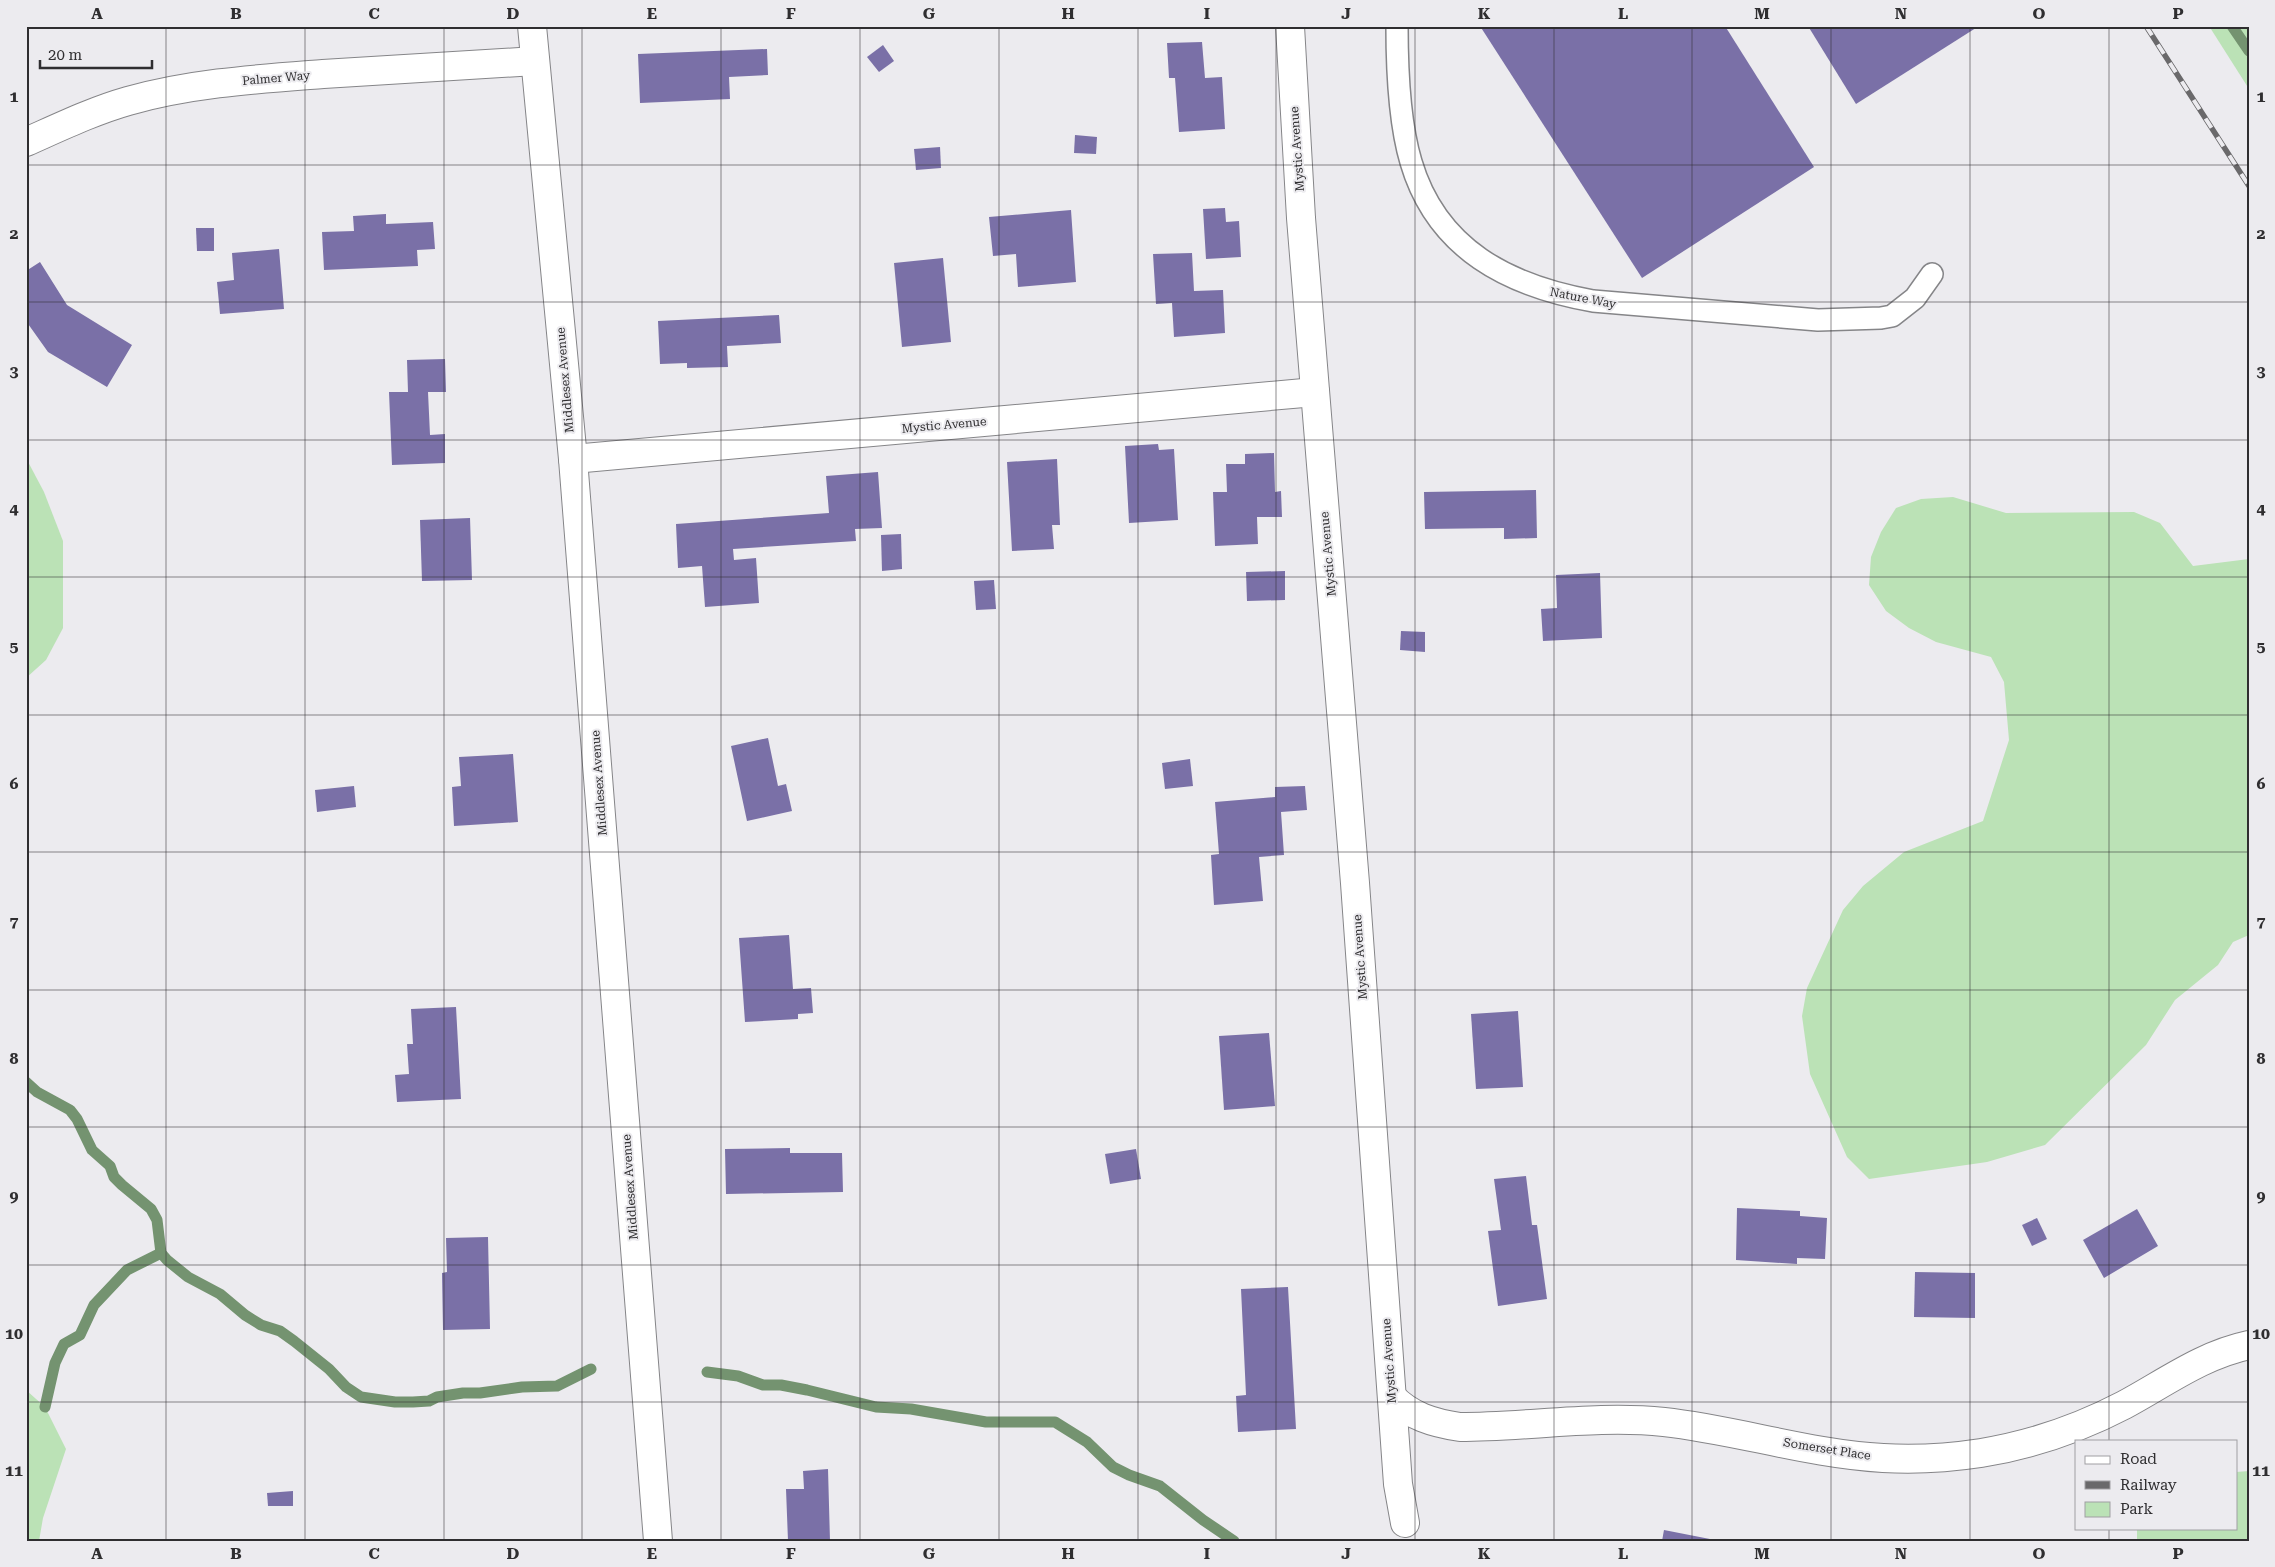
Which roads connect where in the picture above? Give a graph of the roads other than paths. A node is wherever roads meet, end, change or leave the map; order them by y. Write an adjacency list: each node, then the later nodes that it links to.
1 (532, 26): 4 (street, Middlesex Avenue)
2 (1290, 26): 7 (street, Mystic Avenue)
3 (1397, 26): 6 (lane, Nature Way)
4 (535, 61): 5 (street, Palmer Way); 8 (street, Middlesex Avenue)
5 (26, 142)
6 (1932, 274)
7 (1315, 392): 8 (street, Mystic Avenue); 10 (street, Mystic Avenue)
8 (573, 459): 12 (street, Middlesex Avenue)
9 (2249, 1345): 10 (street, Somerset Place)
10 (1392, 1397): 11 (street, Mystic Avenue)
11 (1405, 1523)
12 (658, 1541)

